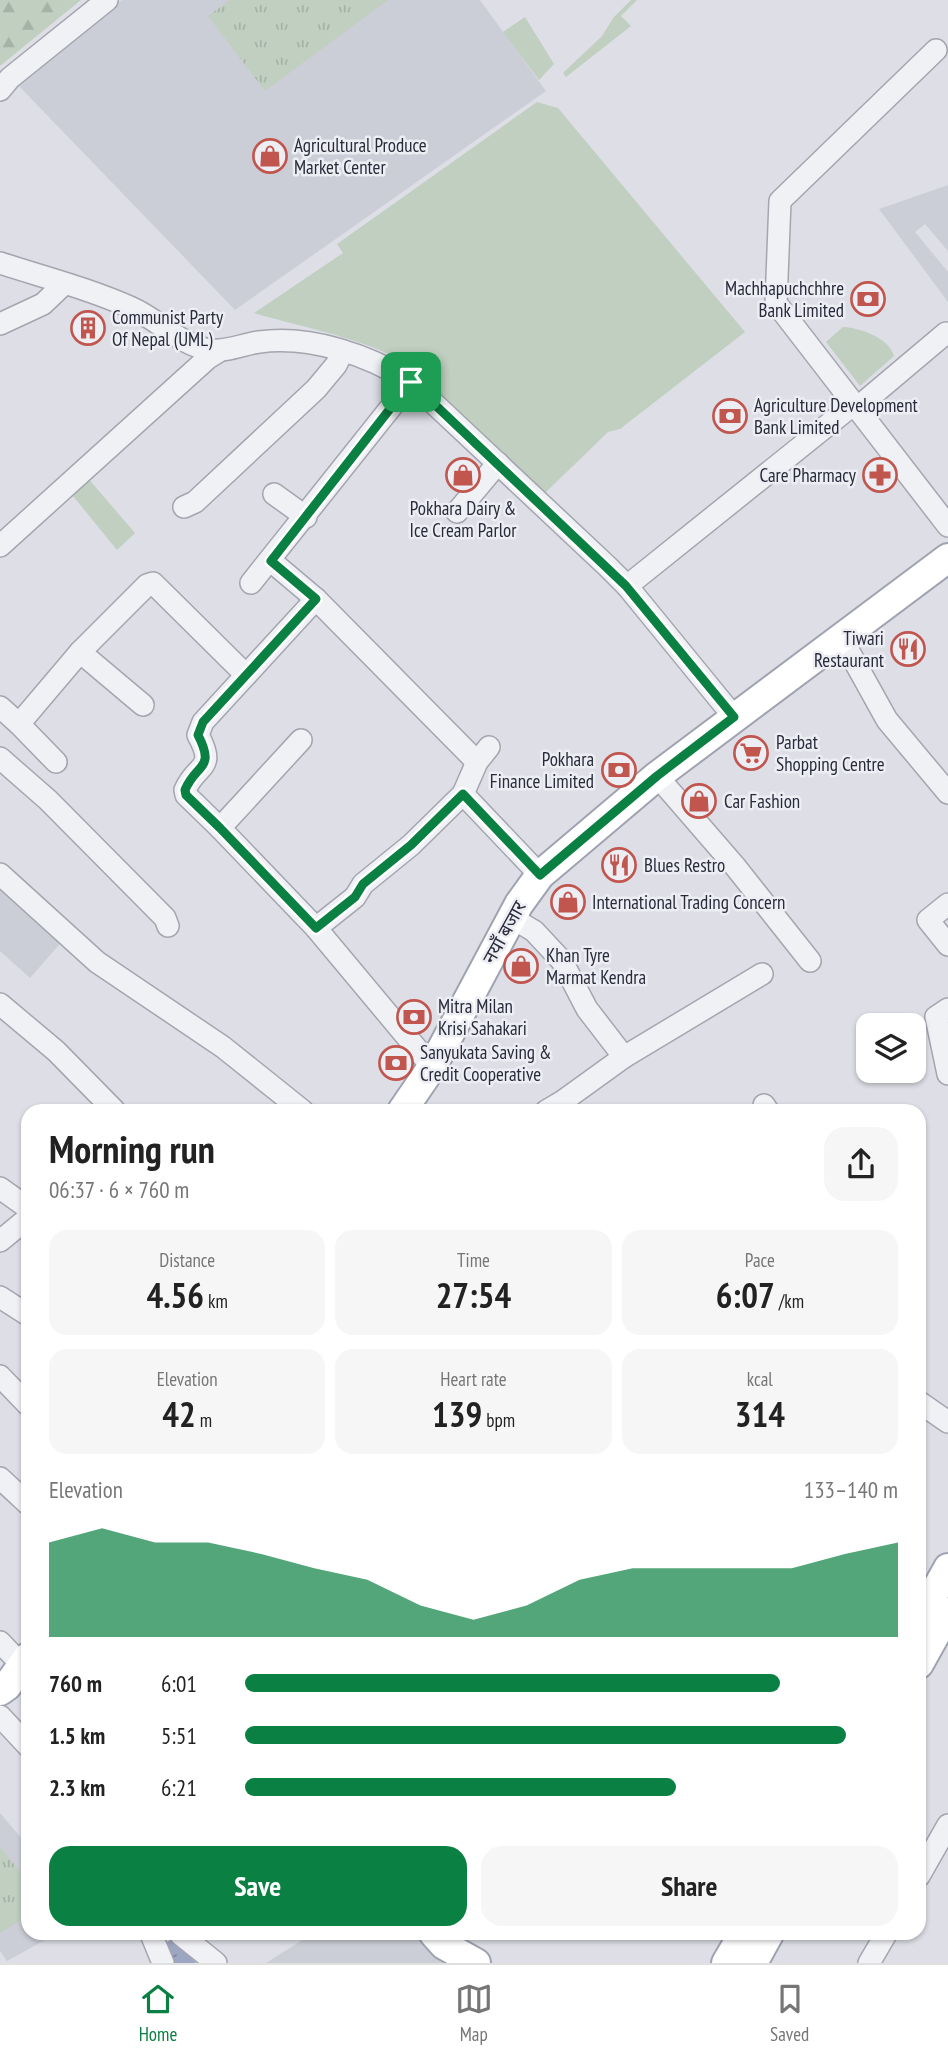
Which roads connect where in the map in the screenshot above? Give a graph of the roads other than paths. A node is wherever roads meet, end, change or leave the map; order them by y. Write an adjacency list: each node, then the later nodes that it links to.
1 (107, 0): 3 (street)
2 (936, 50): 11 (street)
3 (0, 90)
4 (0, 262): 5 (street)
5 (64, 284): 6 (street); 8 (street)
6 (2, 318)
7 (948, 335): 11 (street)
8 (221, 350): 9 (street); 18 (street)
9 (343, 351): 10 (street); 14 (street)
10 (411, 382): 12 (street); 16 (street)
11 (856, 406): 17 (street); 22 (street)
12 (498, 463): 15 (street); 22 (street)
13 (274, 494): 16 (street)
14 (184, 507)
15 (457, 512)
16 (306, 517): 20 (street)
17 (948, 526)
18 (0, 546)
19 (948, 558): 24 (main road, नयाँ बजार)
20 (271, 561): 21 (street); 23 (street)
21 (251, 583)
22 (626, 586): 29 (street)
23 (316, 599): 26 (street); 36 (street)
24 (842, 639): 29 (main road, नयाँ बजार); 35 (street)
25 (80, 652): 26 (street); 27 (street); 30 (street)
26 (246, 675): 37 (street)
27 (143, 705)
28 (0, 707): 30 (street)
29 (734, 717): 34 (main road, नयाँ बजार)
30 (19, 724): 33 (street)
31 (301, 740): 37 (street)
32 (0, 758): 42 (street)
33 (56, 762)
34 (657, 776): 39 (main road, नयाँ बजार); 45 (street)
35 (948, 793)
36 (463, 794): 39 (street); 43 (street)
37 (220, 828): 43 (street)
38 (0, 874): 53 (street)
39 (540, 875): 41 (main road, नयाँ बजार)
40 (948, 904): 44 (street)
41 (512, 918): 49 (street); 50 (main road, नयाँ बजार)
42 (168, 926)
43 (316, 928): 50 (street)
44 (948, 945)
45 (810, 961)
46 (762, 974): 49 (street)
47 (0, 1004): 52 (street)
48 (948, 1009): 51 (street)
49 (624, 1057): 55 (street)
50 (432, 1067): 54 (main road, नयाँ बजार)
51 (948, 1074)
52 (108, 1104)
53 (294, 1104)
54 (407, 1104)
55 (558, 1104)
56 (0, 1188): 57 (street)
57 (21, 1203)
58 (21, 1224): 59 (street)
59 (0, 1241)
60 (0, 1297): 61 (street)
61 (21, 1310)
62 (0, 1376): 63 (street)
63 (21, 1398)
64 (926, 1407): 65 (street)
65 (948, 1422)
66 (0, 1478): 67 (street)
67 (21, 1498)
68 (948, 1568): 69 (main road)
69 (926, 1607)
70 (948, 1612): 72 (main road)
71 (0, 1642): 73 (street)
72 (926, 1651)
73 (21, 1659)
74 (21, 1665): 75 (main road)
75 (0, 1691)
76 (0, 1716): 77 (street)
77 (21, 1738)
78 (948, 1825): 79 (street)
79 (926, 1864)
80 (152, 1940): 83 (street)
81 (187, 1940): 84 (street)
82 (882, 1940): 85 (street)
83 (157, 1961)
84 (216, 1963)
85 (869, 1963)

